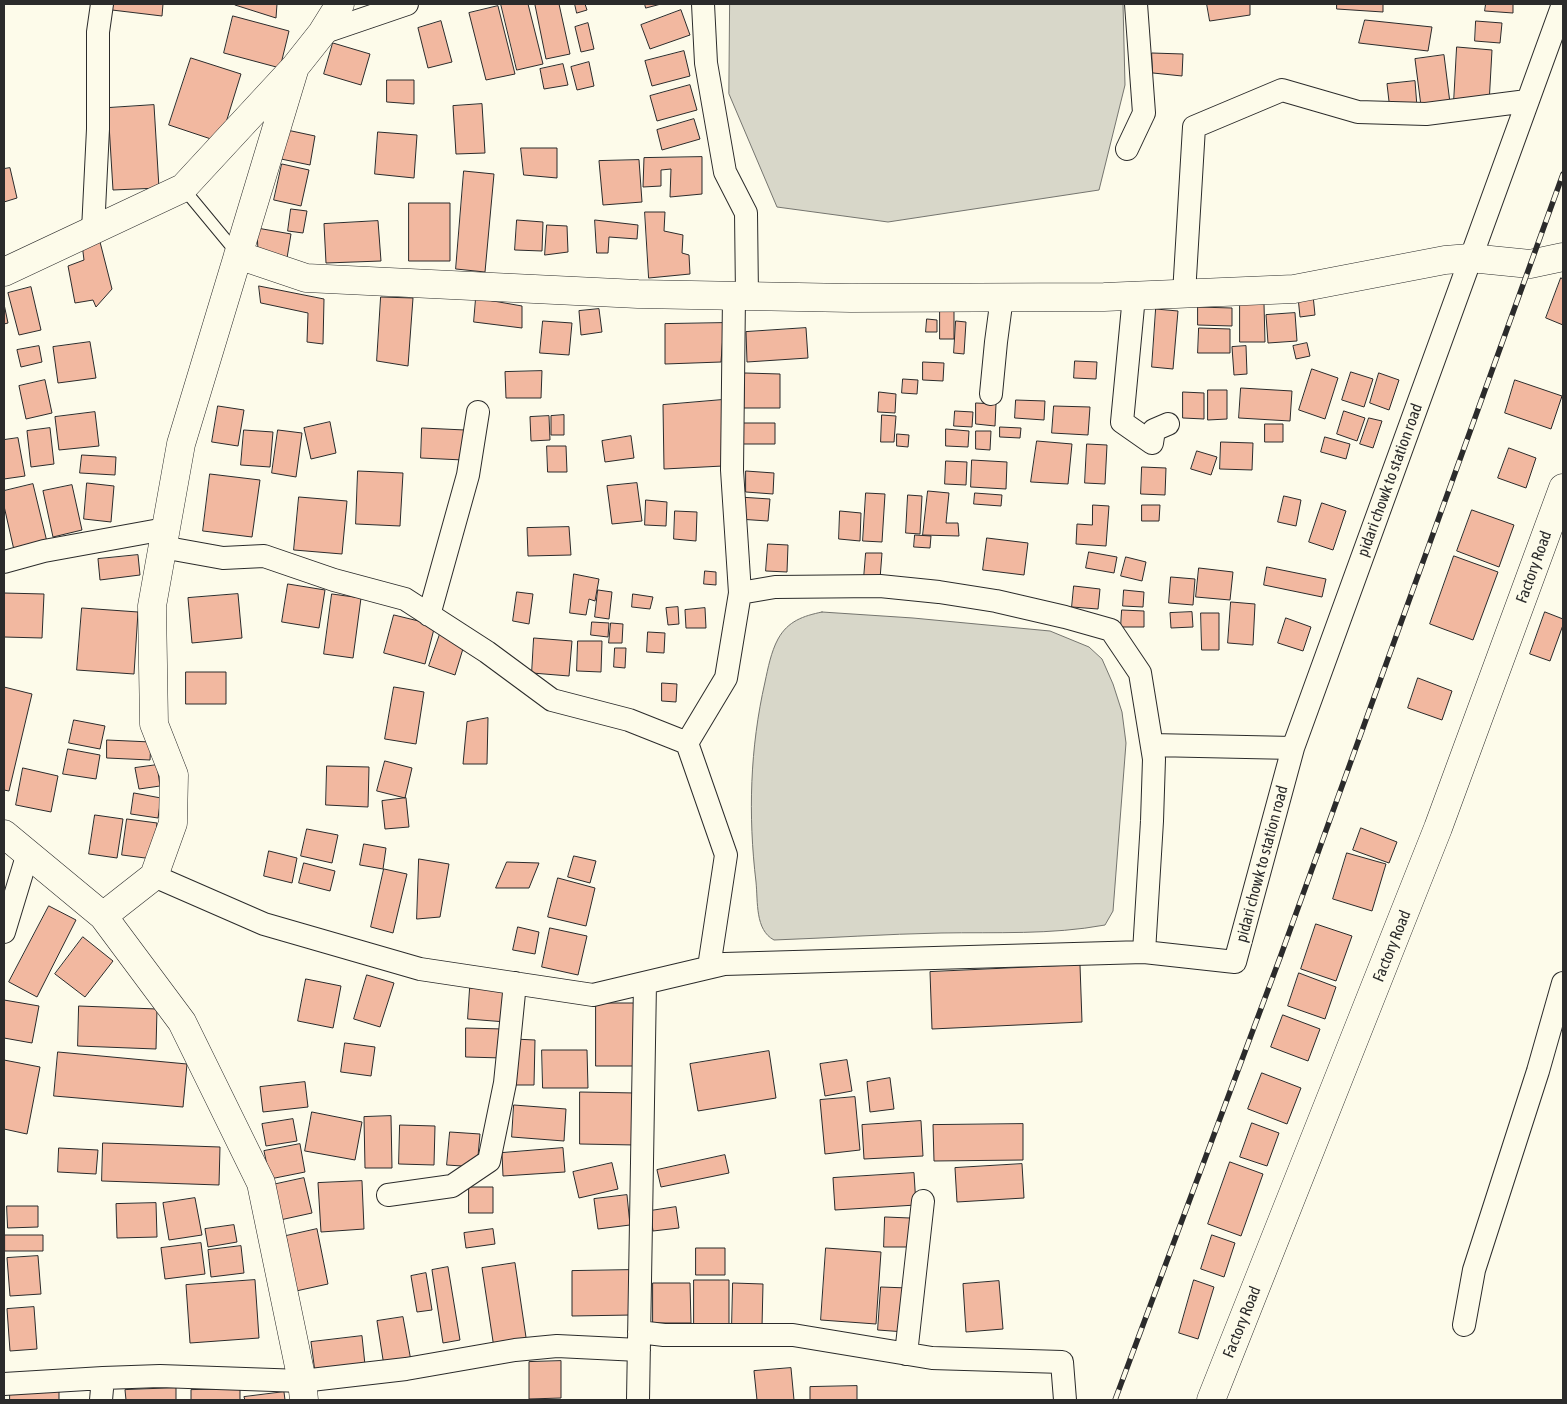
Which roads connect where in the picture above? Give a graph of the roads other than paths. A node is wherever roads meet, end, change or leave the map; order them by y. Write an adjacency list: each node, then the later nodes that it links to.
1 (102, 4): 12 (street)
2 (340, 4): 7 (street)
3 (407, 4): 7 (street)
4 (702, 4): 18 (street)
5 (1136, 4): 10 (street)
6 (1563, 4): 9 (street, pidari chowk to station road)
7 (322, 34): 8 (street)
8 (295, 67): 11 (street); 13 (street)
9 (1528, 101): 15 (street, pidari chowk to station road); 17 (street)
10 (1127, 149)
11 (183, 188): 12 (street); 13 (lane)
12 (94, 230): 16 (street)
13 (238, 255): 18 (street); 25 (street)
14 (1563, 257): 15 (street)
15 (1470, 258): 17 (street); 31 (street, pidari chowk to station road)
16 (4, 272)
17 (1184, 294): 19 (street)
18 (741, 296): 20 (street); 27 (street)
19 (1134, 296): 20 (street); 23 (street)
20 (1002, 297): 21 (street)
21 (991, 394)
22 (478, 412): 28 (street)
23 (1168, 424)
24 (1563, 488): 52 (street, Factory Road)
25 (164, 538): 26 (street); 28 (street); 34 (street)
26 (4, 562)
27 (740, 593): 29 (street); 30 (street)
28 (429, 615): 29 (street)
29 (687, 743): 38 (street)
30 (1152, 745): 31 (street); 37 (street)
31 (1293, 748): 37 (street, pidari chowk to station road)
32 (4, 834): 33 (street)
33 (28, 853): 35 (street); 36 (street)
34 (154, 876): 35 (street); 39 (street)
35 (104, 916): 49 (street)
36 (4, 932)
37 (1144, 952): 38 (street)
38 (709, 967): 40 (street)
39 (515, 983): 40 (street); 42 (street)
40 (645, 983): 45 (street)
41 (1563, 983): 44 (street)
42 (388, 1195)
43 (923, 1201): 46 (street)
44 (1464, 1325)
45 (639, 1341): 46 (street); 49 (street); 50 (street)
46 (906, 1354): 51 (street)
47 (4, 1384): 48 (street)
48 (102, 1389): 49 (street)
49 (303, 1391)
50 (638, 1400)
51 (1065, 1400)
52 (1211, 1400)

